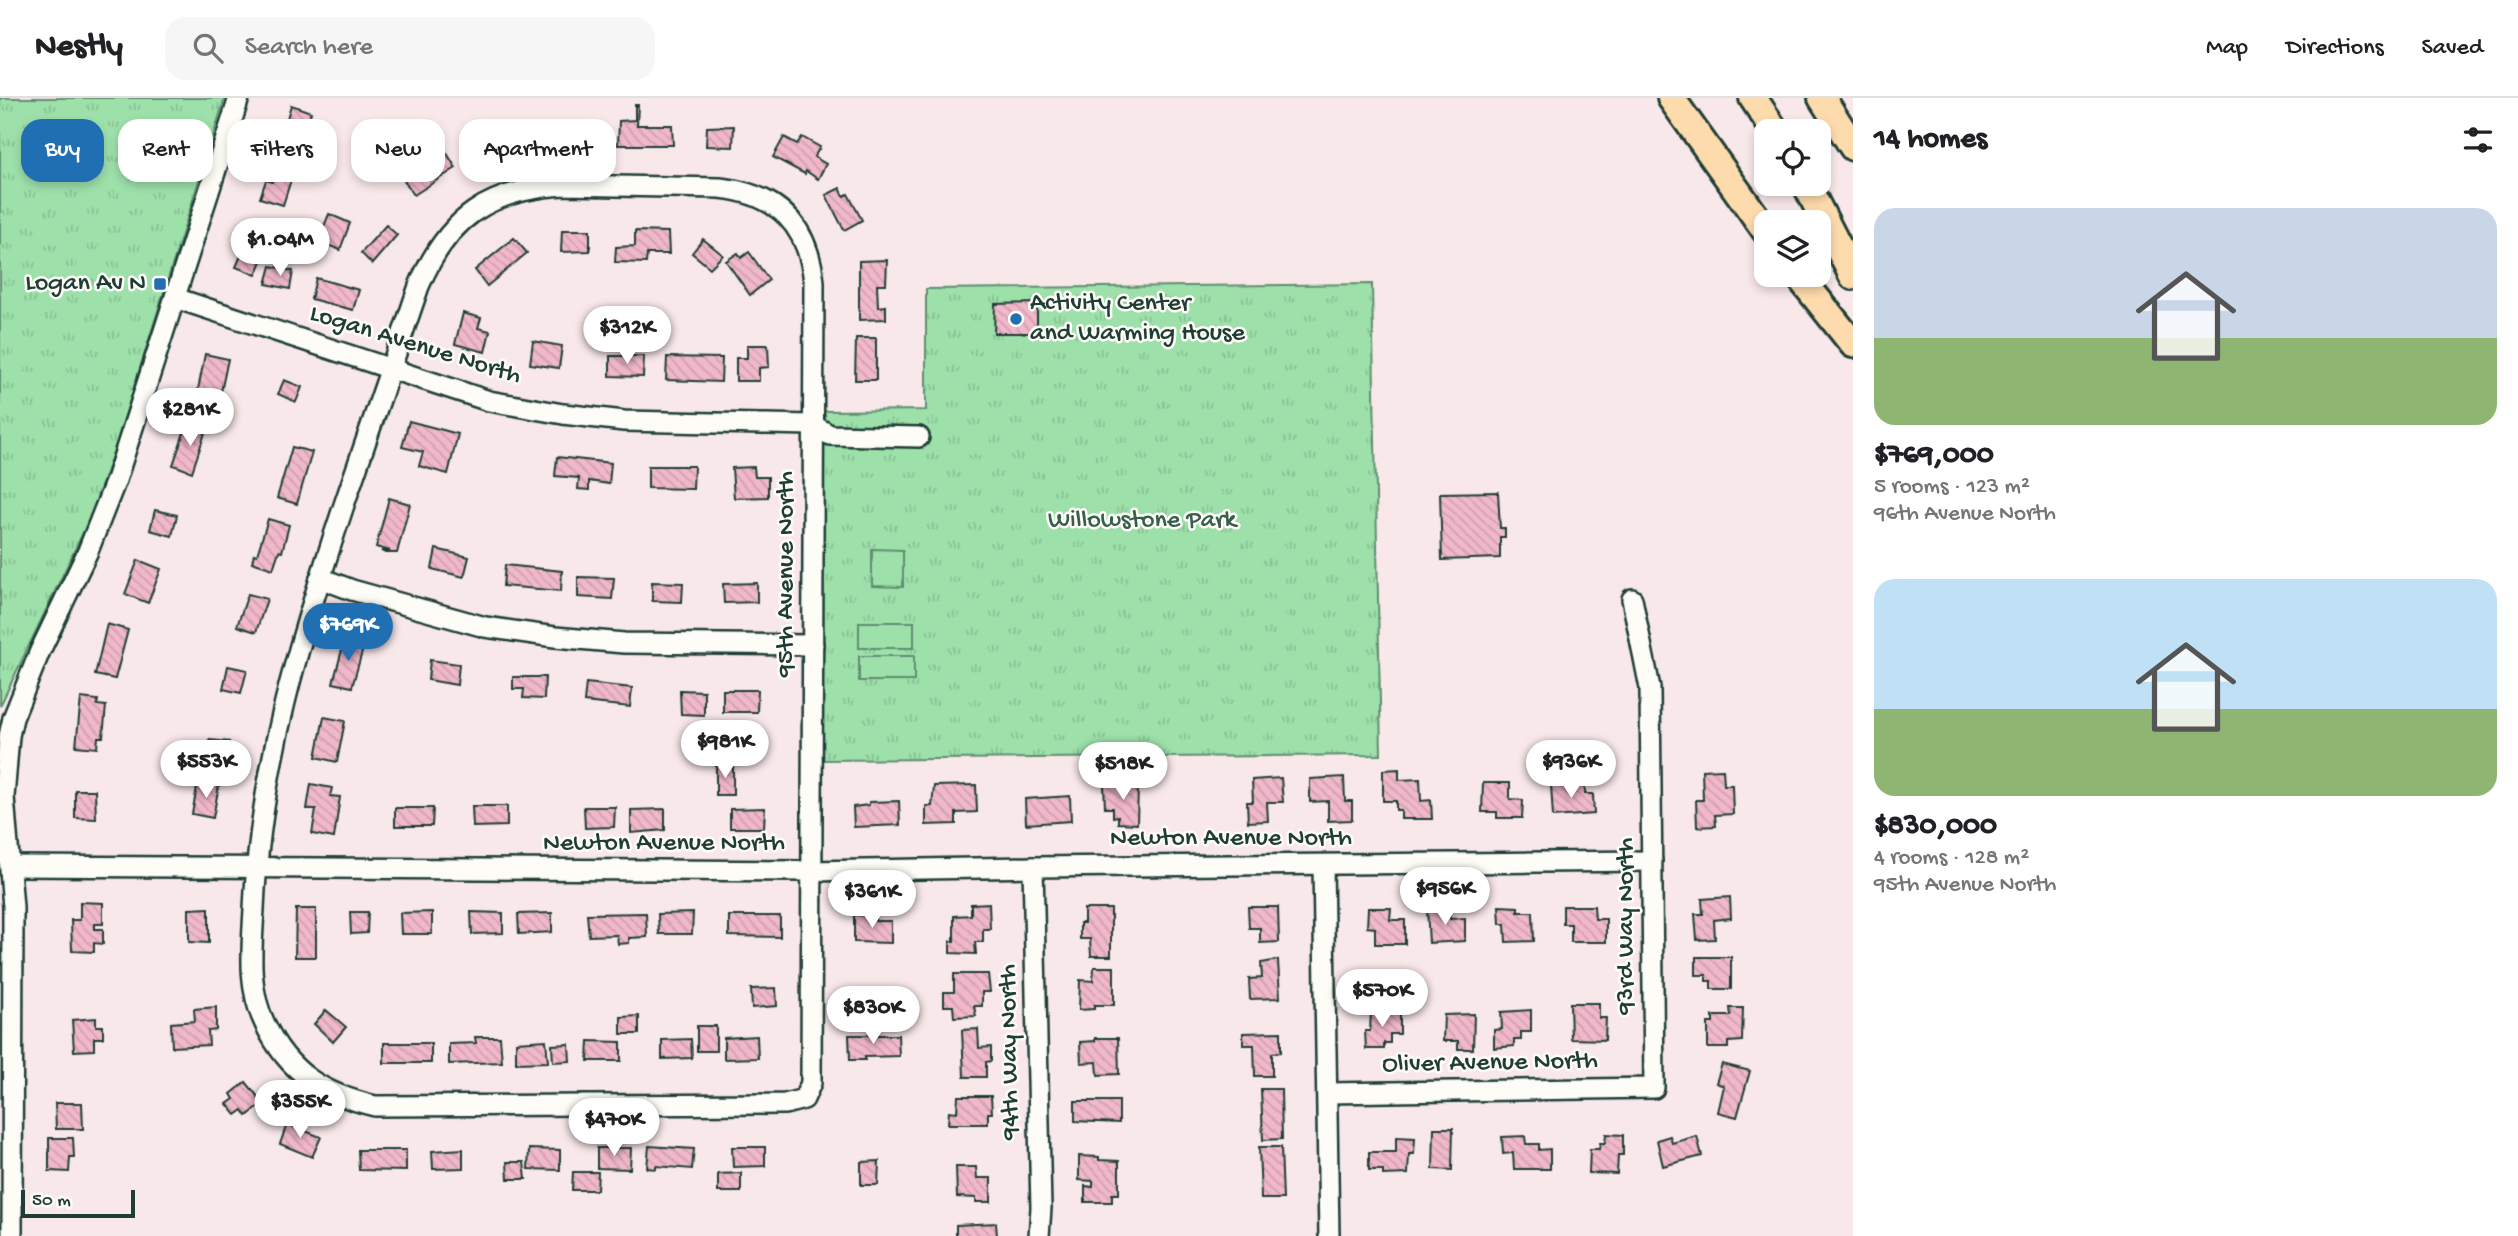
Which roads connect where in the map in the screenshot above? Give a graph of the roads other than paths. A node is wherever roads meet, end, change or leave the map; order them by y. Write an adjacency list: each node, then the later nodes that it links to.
1 (239, 98): 11 (street)
2 (1671, 98): 8 (highway)
3 (1753, 98): 5 (highway)
4 (1822, 98): 6 (highway)
5 (1767, 119)
6 (1853, 147)
7 (1812, 196): 9 (highway)
8 (1754, 215)
9 (1853, 276)
10 (1808, 287): 12 (highway)
11 (175, 298): 13 (street, Logan Avenue North); 21 (street)
12 (1853, 344)
13 (390, 369): 14 (street, Logan Avenue North); 14 (street, 95th Avenue North); 16 (street, 95th Avenue North)
14 (813, 425): 15 (street, Logan Avenue North); 18 (street, 95th Avenue North)
15 (919, 436)
16 (320, 578): 18 (street); 22 (street, 95th Avenue North)
17 (1632, 599): 19 (street, 93rd Way North)
18 (813, 645): 24 (street, 95th Avenue North)
19 (1652, 861): 20 (street, Newton Avenue North); 25 (street, 93rd Way North)
20 (1323, 864): 23 (street, Newton Avenue North); 26 (street)
21 (11, 866): 22 (street, Newton Avenue North); 27 (street)
22 (256, 867): 24 (street, Newton Avenue North); 24 (street, 95th Avenue North)
23 (1033, 867): 24 (street, Newton Avenue North); 29 (street, 94th Way North)
24 (810, 871)
25 (1654, 1088): 26 (street, Oliver Avenue North)
26 (1328, 1093): 30 (street)
27 (7, 1107): 28 (street)
28 (12, 1236)
29 (1039, 1236)
30 (1329, 1236)

